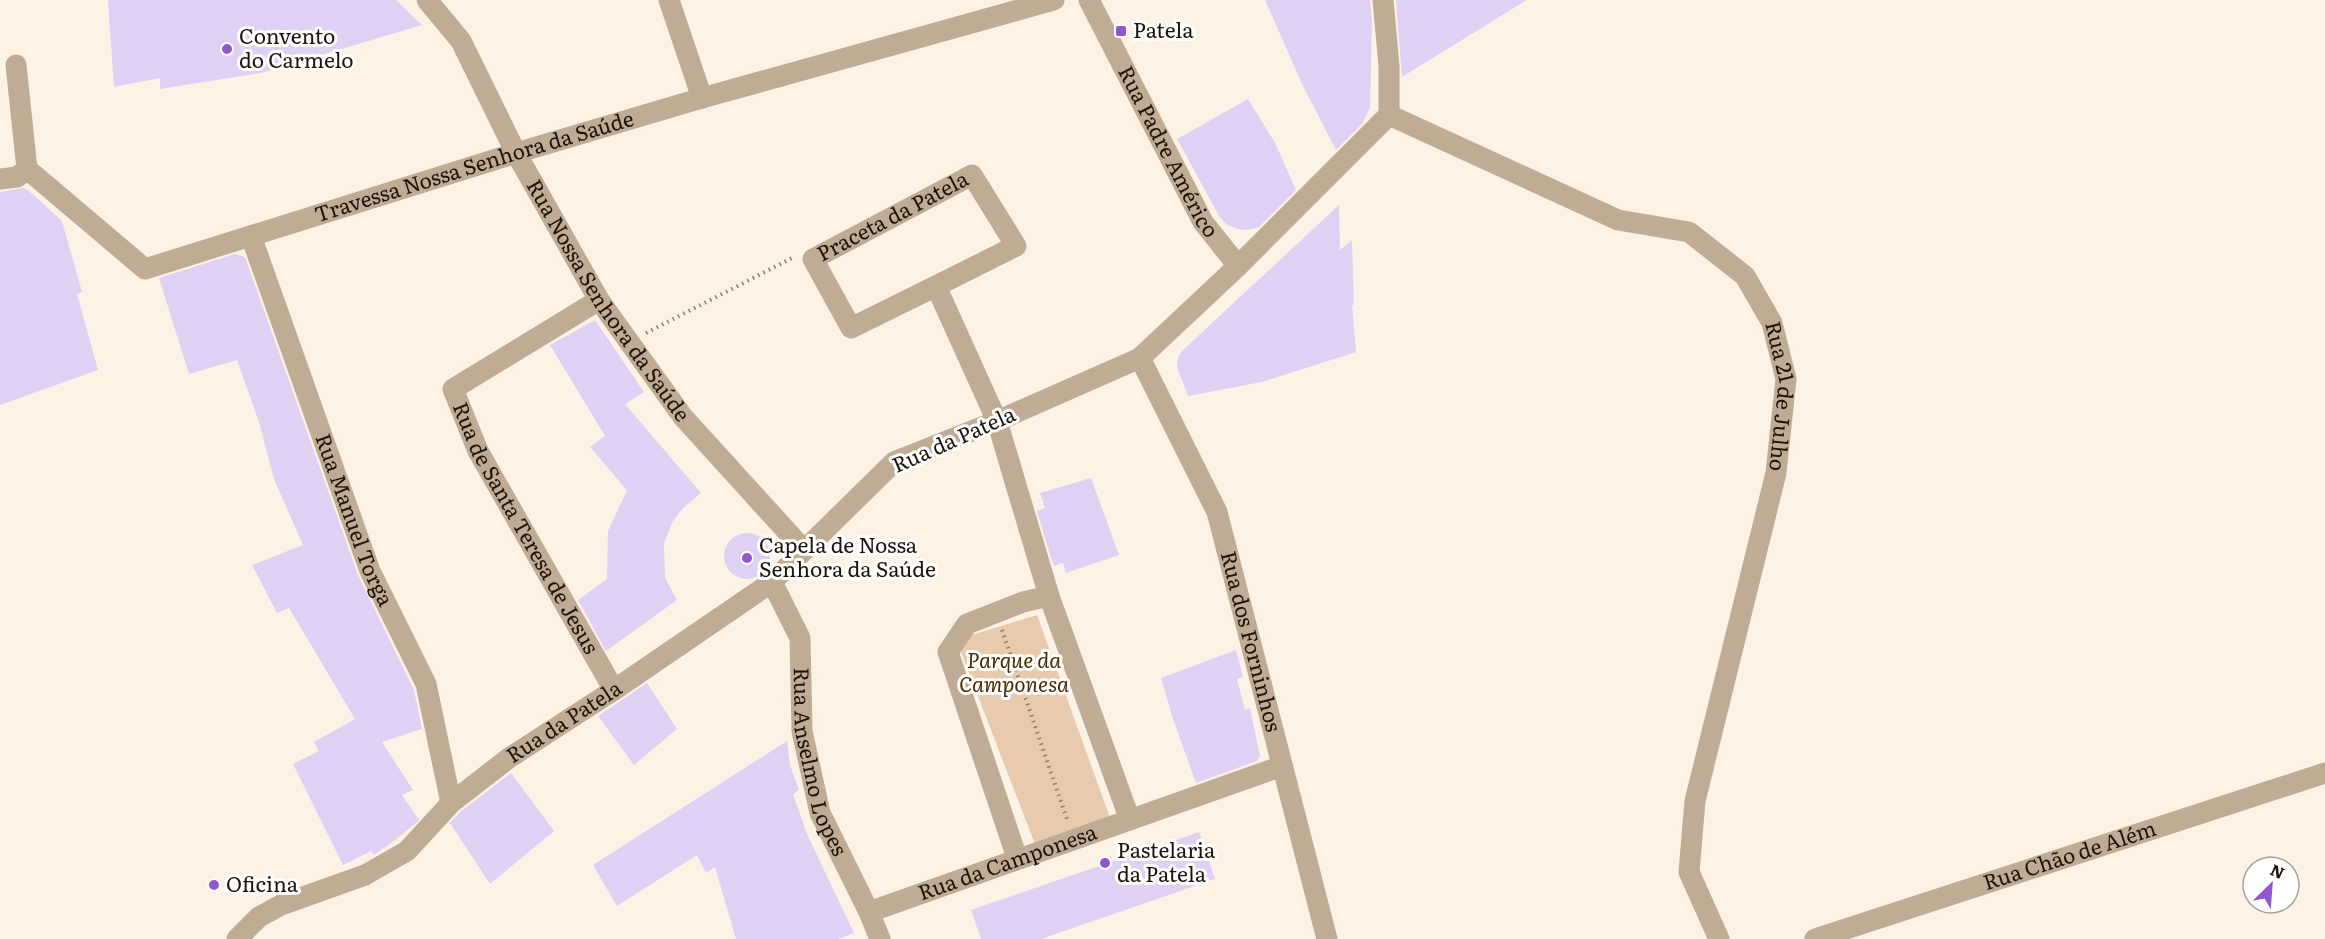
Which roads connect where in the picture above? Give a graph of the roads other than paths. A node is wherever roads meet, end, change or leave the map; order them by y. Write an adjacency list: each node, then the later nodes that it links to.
1 (427, 0): 9 (street, Rua Nossa Senhora da Saúde)
2 (669, 0): 7 (street)
3 (1054, 0): 7 (street, Travessa Nossa Senhora da Saúde)
4 (1089, 0): 13 (street, Rua Padre Américo)
5 (1383, 0): 8 (street)
6 (16, 65): 10 (street)
7 (702, 98): 9 (street, Travessa Nossa Senhora da Saúde)
8 (1389, 115): 13 (street, Rua da Patela); 31 (street, Rua 21 de Julho)
9 (516, 153): 12 (street, Travessa Nossa Senhora da Saúde); 15 (street, Rua Nossa Senhora da Saúde)
10 (27, 169): 11 (street); 12 (street, Travessa Nossa Senhora da Saúde)
11 (0, 179)
12 (251, 236): 24 (street, Rua Manuel Torga)
13 (1238, 266): 16 (street, Rua da Patela)
14 (936, 286): 14 (street, Praceta da Patela); 17 (street)
15 (599, 300): 18 (street, Rua Nossa Senhora da Saúde); 21 (street, Rua de Santa Teresa de Jesus)
16 (1140, 358): 17 (street, Rua da Patela); 22 (street, Rua dos Forninhos)
17 (997, 421): 18 (street, Rua da Patela); 20 (street)
18 (803, 549): 19 (street, Rua da Patela)
19 (772, 582): 21 (street, Rua da Patela); 27 (street, Rua Anselmo Lopes)
20 (1049, 596): 25 (street); 26 (street)
21 (614, 690): 24 (street, Rua da Patela)
22 (1282, 766): 25 (street, Rua da Camponesa); 30 (street, Rua dos Forninhos)
23 (2325, 773): 32 (street, Rua Chão de Além)
24 (451, 803): 28 (street, Rua da Patela)
25 (1130, 820): 26 (street, Rua da Camponesa)
26 (1017, 858): 27 (street, Rua da Camponesa)
27 (869, 912): 29 (street, Rua Anselmo Lopes)
28 (237, 939)
29 (880, 939)
30 (1327, 939)
31 (1719, 939)
32 (1815, 939)

